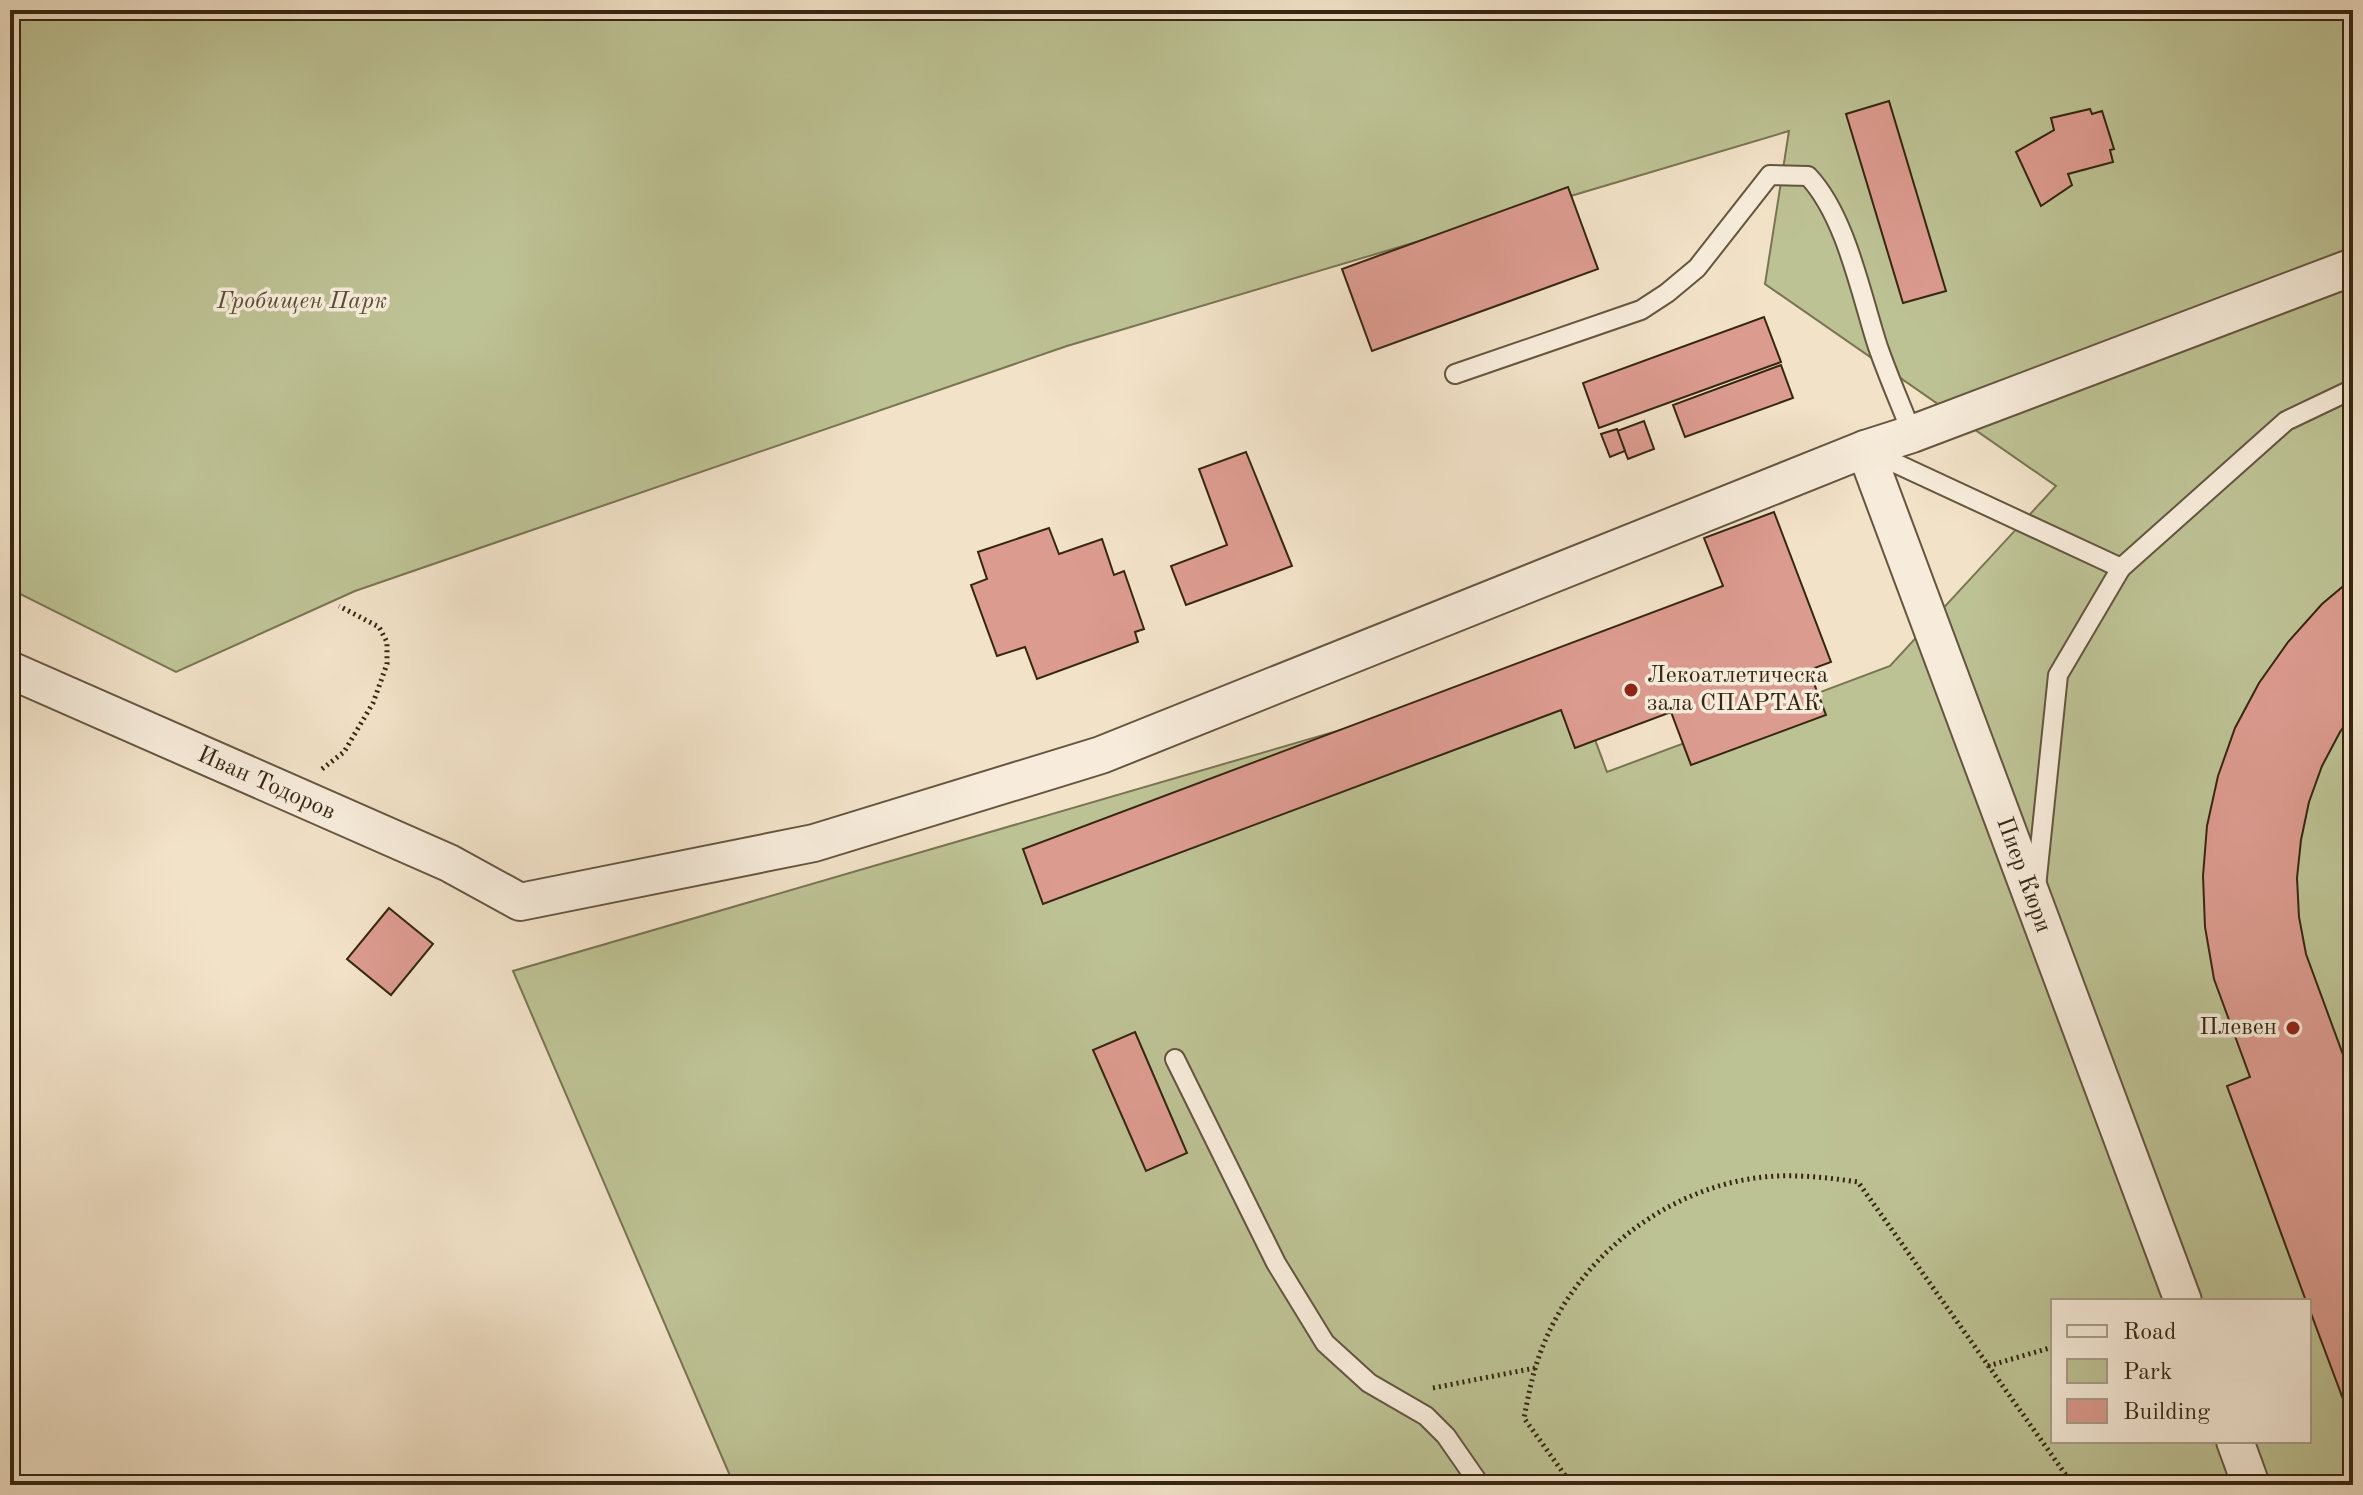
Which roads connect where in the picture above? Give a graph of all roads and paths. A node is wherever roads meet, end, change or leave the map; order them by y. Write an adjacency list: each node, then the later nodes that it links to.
1 (2353, 267): 4 (street)
2 (1455, 374): 4 (lane)
3 (2353, 389): 6 (lane)
4 (1912, 434): 5 (street)
5 (1865, 449): 6 (lane); 9 (street, Иван Тодоров); 10 (street, Пиер Кюри)
6 (2121, 568): 10 (lane)
7 (339, 606): 9 (path)
8 (10, 670): 9 (street, Иван Тодоров)
9 (290, 794)
10 (2034, 904): 12 (street, Пиер Кюри)
11 (1175, 1059): 16 (lane)
12 (2182, 1299)
13 (2051, 1348): 14 (path)
14 (1988, 1366): 19 (path); 20 (path)
15 (1535, 1368): 16 (path)
16 (1393, 1396): 18 (lane)
17 (2236, 1443): 21 (street)
18 (1480, 1485)
19 (1572, 1485)
20 (2073, 1485)
21 (2251, 1485)

